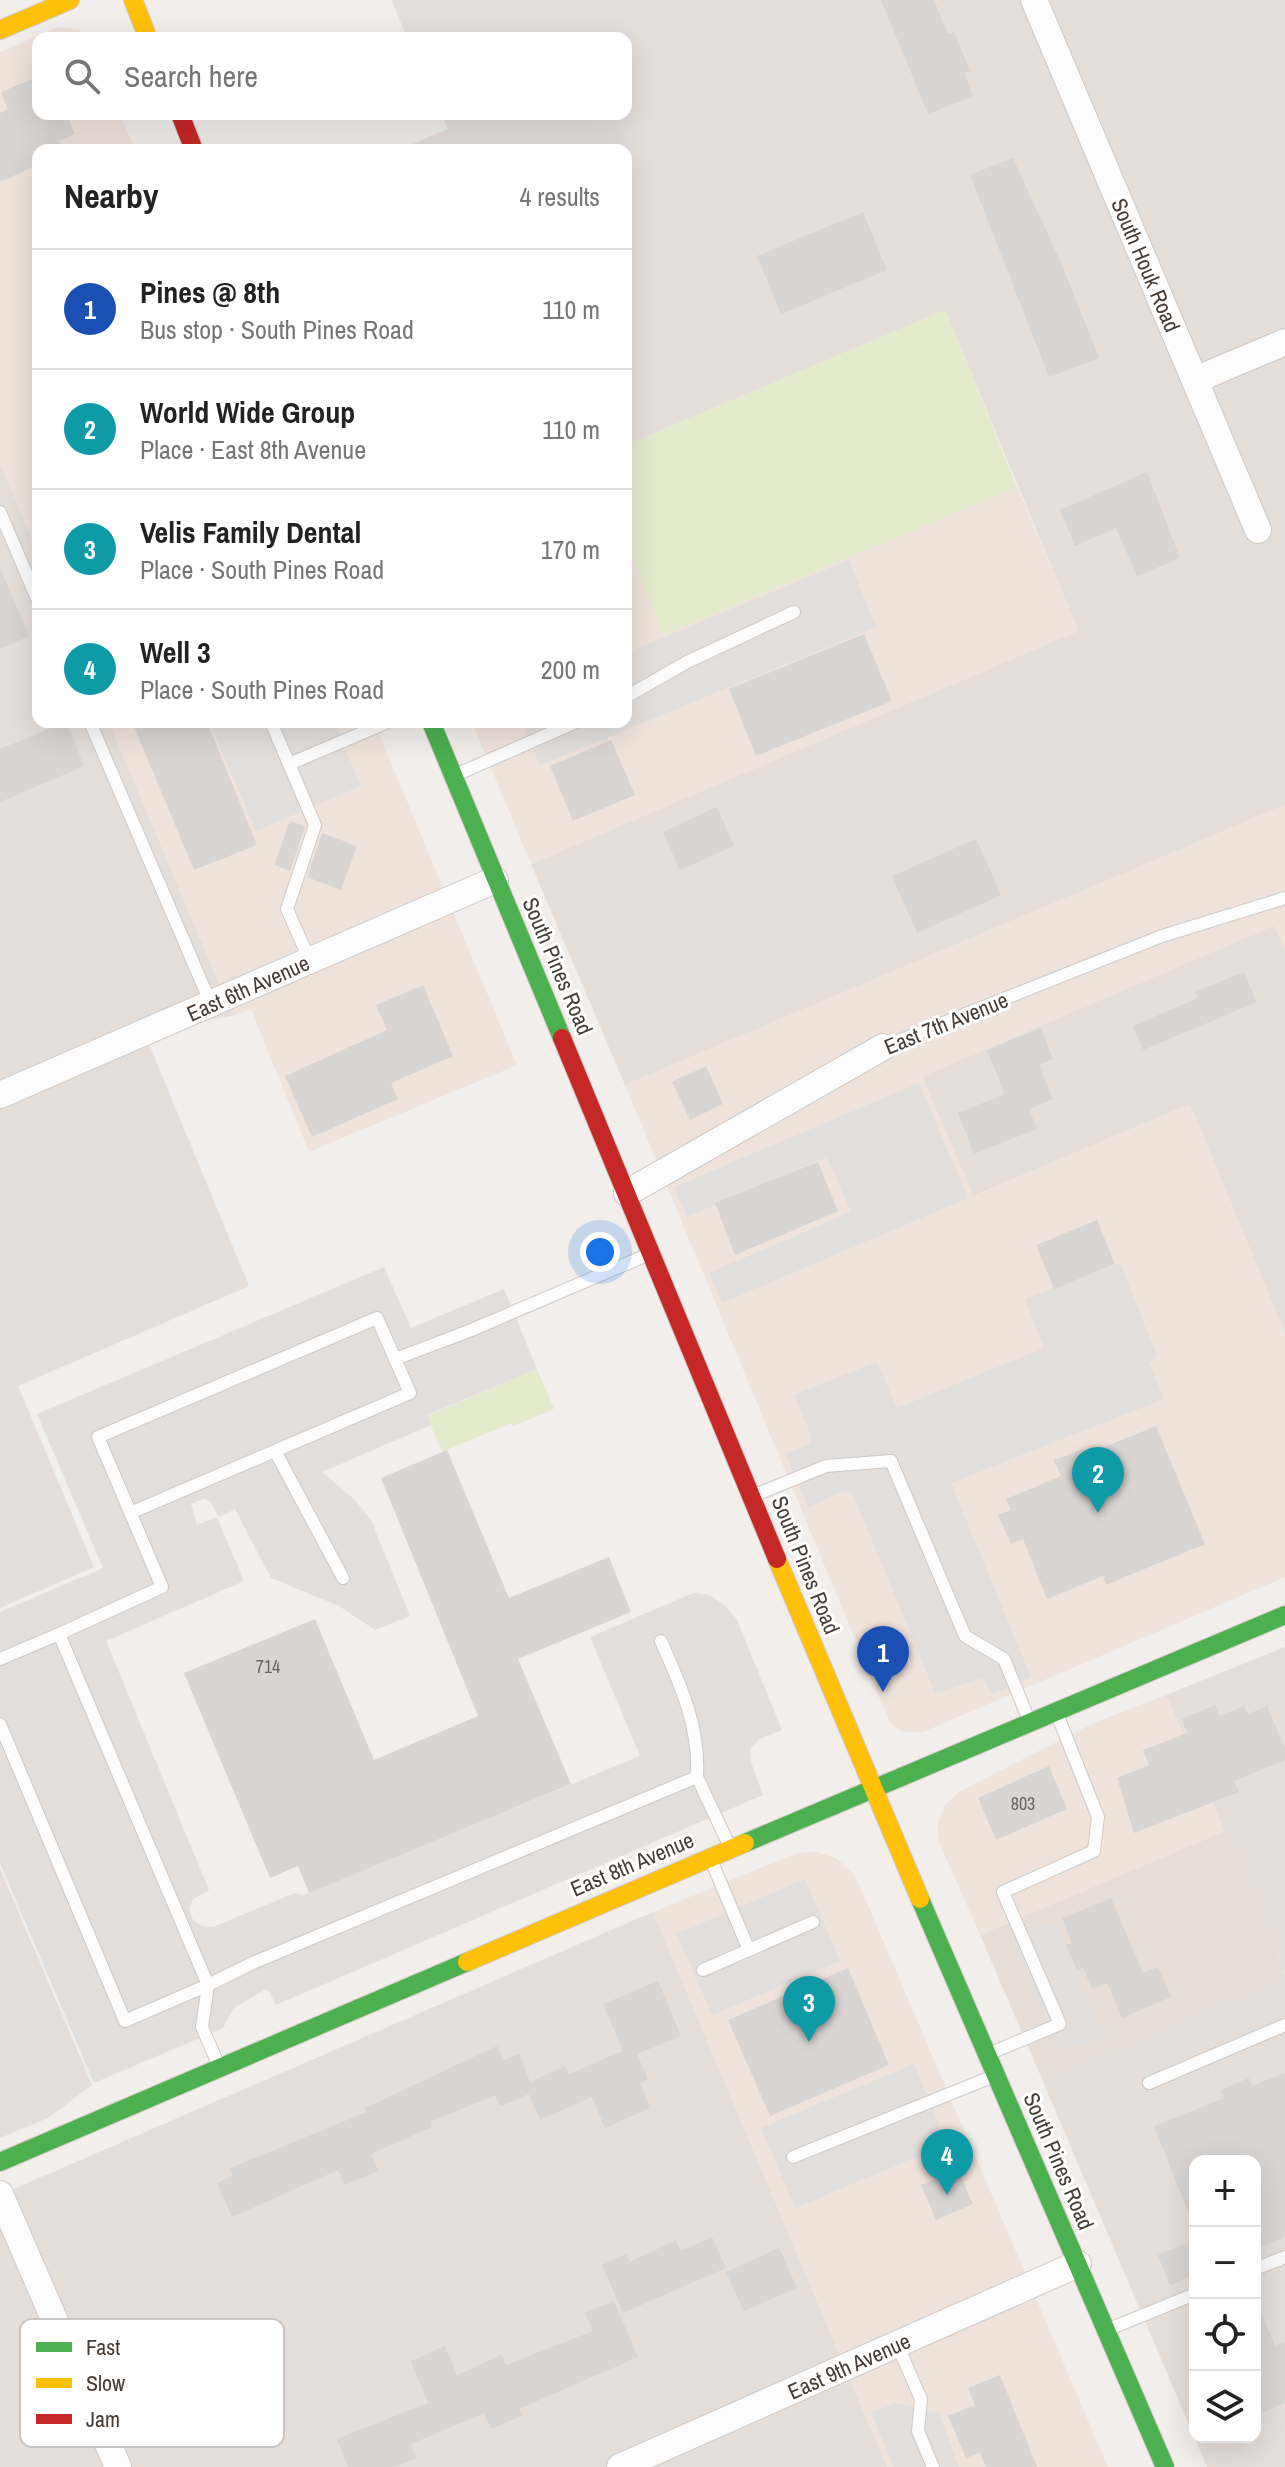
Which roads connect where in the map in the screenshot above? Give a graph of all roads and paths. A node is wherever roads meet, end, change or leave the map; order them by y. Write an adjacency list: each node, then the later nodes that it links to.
1 (70, 0): 4 (main road)
2 (133, 0): 5 (main road)
3 (1034, 0): 9 (street, South Houk Road)
4 (0, 30)
5 (146, 32)
6 (182, 120): 7 (main road)
7 (192, 144)
8 (1285, 342): 9 (street)
9 (1195, 380): 11 (street, South Houk Road)
10 (0, 512): 12 (lane)
11 (1258, 530)
12 (32, 587)
13 (794, 612): 14 (lane)
14 (632, 694)
15 (93, 728): 25 (lane)
16 (274, 728): 20 (lane)
17 (374, 728): 20 (lane)
18 (433, 728): 21 (main road, South Pines Road)
19 (562, 728): 21 (lane)
20 (289, 764): 24 (lane)
21 (453, 776): 22 (main road, South Pines Road)
22 (495, 880): 24 (street, East 6th Avenue); 28 (main road, South Pines Road)
23 (1285, 898): 26 (lane, East 7th Avenue)
24 (310, 961): 25 (street, East 6th Avenue)
25 (211, 1004): 27 (street, East 6th Avenue)
26 (883, 1047): 28 (street, East 7th Avenue)
27 (0, 1095)
28 (627, 1193): 29 (main road, South Pines Road)
29 (651, 1253): 30 (lane); 32 (main road, South Pines Road)
30 (395, 1359): 31 (lane); 33 (lane)
31 (275, 1451): 33 (lane); 34 (lane)
32 (752, 1496): 40 (lane); 43 (main road, South Pines Road)
33 (130, 1513): 36 (lane)
34 (343, 1578)
35 (1285, 1615): 39 (main road, East 8th Avenue)
36 (59, 1634): 38 (lane); 49 (lane)
37 (661, 1641): 42 (lane)
38 (0, 1659)
39 (1056, 1711): 40 (main road, East 8th Avenue); 51 (lane)
40 (1029, 1721): 43 (main road, East 8th Avenue)
41 (0, 1724): 49 (lane)
42 (697, 1777): 44 (lane); 49 (lane)
43 (872, 1788): 44 (main road, East 8th Avenue); 51 (main road, South Pines Road)
44 (731, 1848): 45 (main road, East 8th Avenue)
45 (710, 1857): 47 (lane); 52 (main road, East 8th Avenue)
46 (813, 1922): 47 (lane)
47 (749, 1950): 48 (lane)
48 (703, 1970)
49 (208, 1985): 52 (lane)
50 (1285, 2025): 54 (lane)
51 (988, 2055): 53 (main road, South Pines Road)
52 (220, 2068): 56 (main road, East 8th Avenue)
53 (996, 2075): 55 (lane); 59 (main road, South Pines Road)
54 (1149, 2083)
55 (793, 2157)
56 (0, 2162)
57 (0, 2194): 62 (street)
58 (1285, 2257): 60 (lane)
59 (1078, 2264): 63 (main road, South Pines Road); 64 (street, East 9th Avenue)
60 (1261, 2267)
61 (1189, 2297): 63 (lane)
62 (54, 2319)
63 (1107, 2331): 69 (main road, South Pines Road)
64 (897, 2344): 67 (street, East 9th Avenue); 68 (lane)
65 (109, 2447): 66 (street)
66 (118, 2467)
67 (620, 2467)
68 (933, 2467)
69 (1165, 2467)

